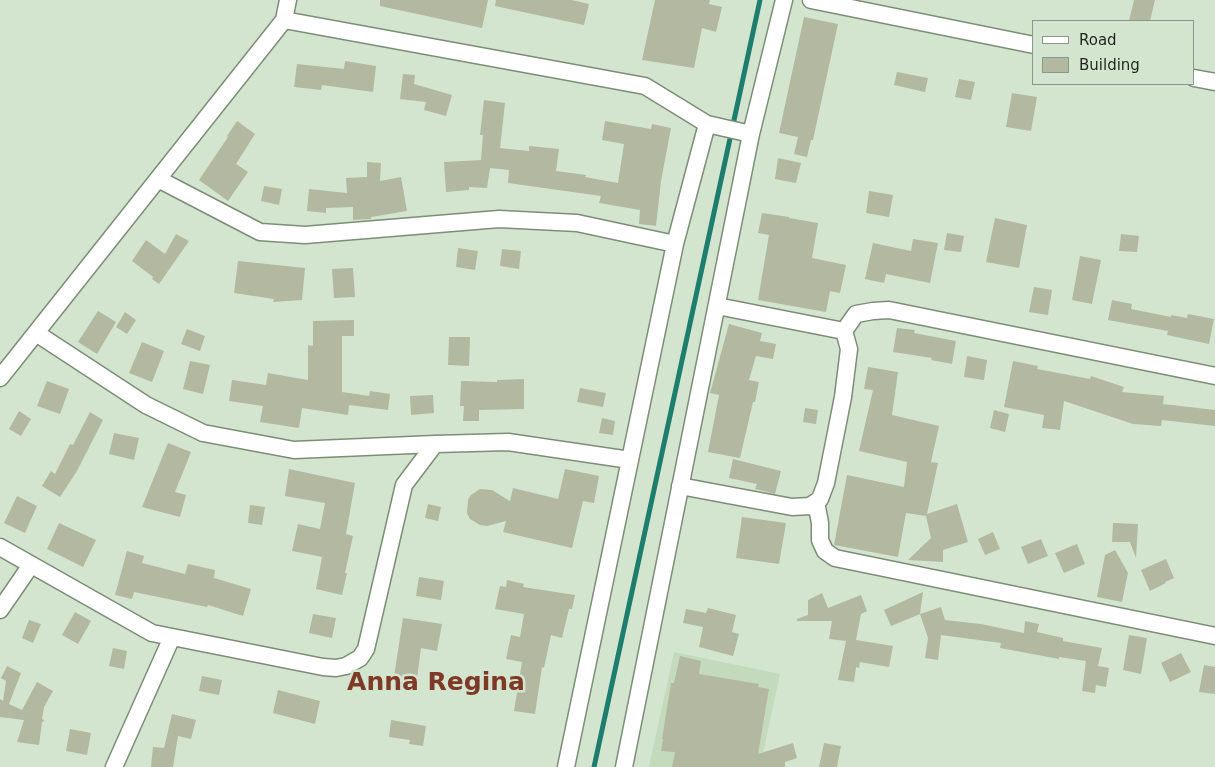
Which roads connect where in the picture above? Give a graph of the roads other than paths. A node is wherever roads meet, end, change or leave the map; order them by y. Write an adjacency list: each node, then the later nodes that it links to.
1 (288, 0): 4 (street)
2 (784, 0): 9 (street)
3 (811, 0): 5 (street)
4 (284, 20): 8 (street); 10 (street)
5 (1032, 45)
6 (1195, 78): 7 (street)
7 (1215, 82)
8 (707, 124): 9 (street); 11 (street)
9 (751, 134): 12 (street)
10 (158, 179): 11 (street); 14 (street)
11 (675, 244): 18 (street)
12 (717, 306): 13 (street); 19 (street)
13 (844, 331): 15 (street); 20 (street)
14 (36, 332): 16 (street); 17 (street)
15 (1215, 376)
16 (0, 378)
17 (435, 444): 18 (street); 25 (street)
18 (630, 460): 27 (street)
19 (680, 486): 20 (street); 28 (street)
20 (816, 502): 24 (street)
21 (0, 547): 22 (street)
22 (31, 564): 23 (street); 25 (street)
23 (0, 610)
24 (1215, 636)
25 (172, 637): 26 (street)
26 (114, 767)
27 (566, 767)
28 (624, 767)

